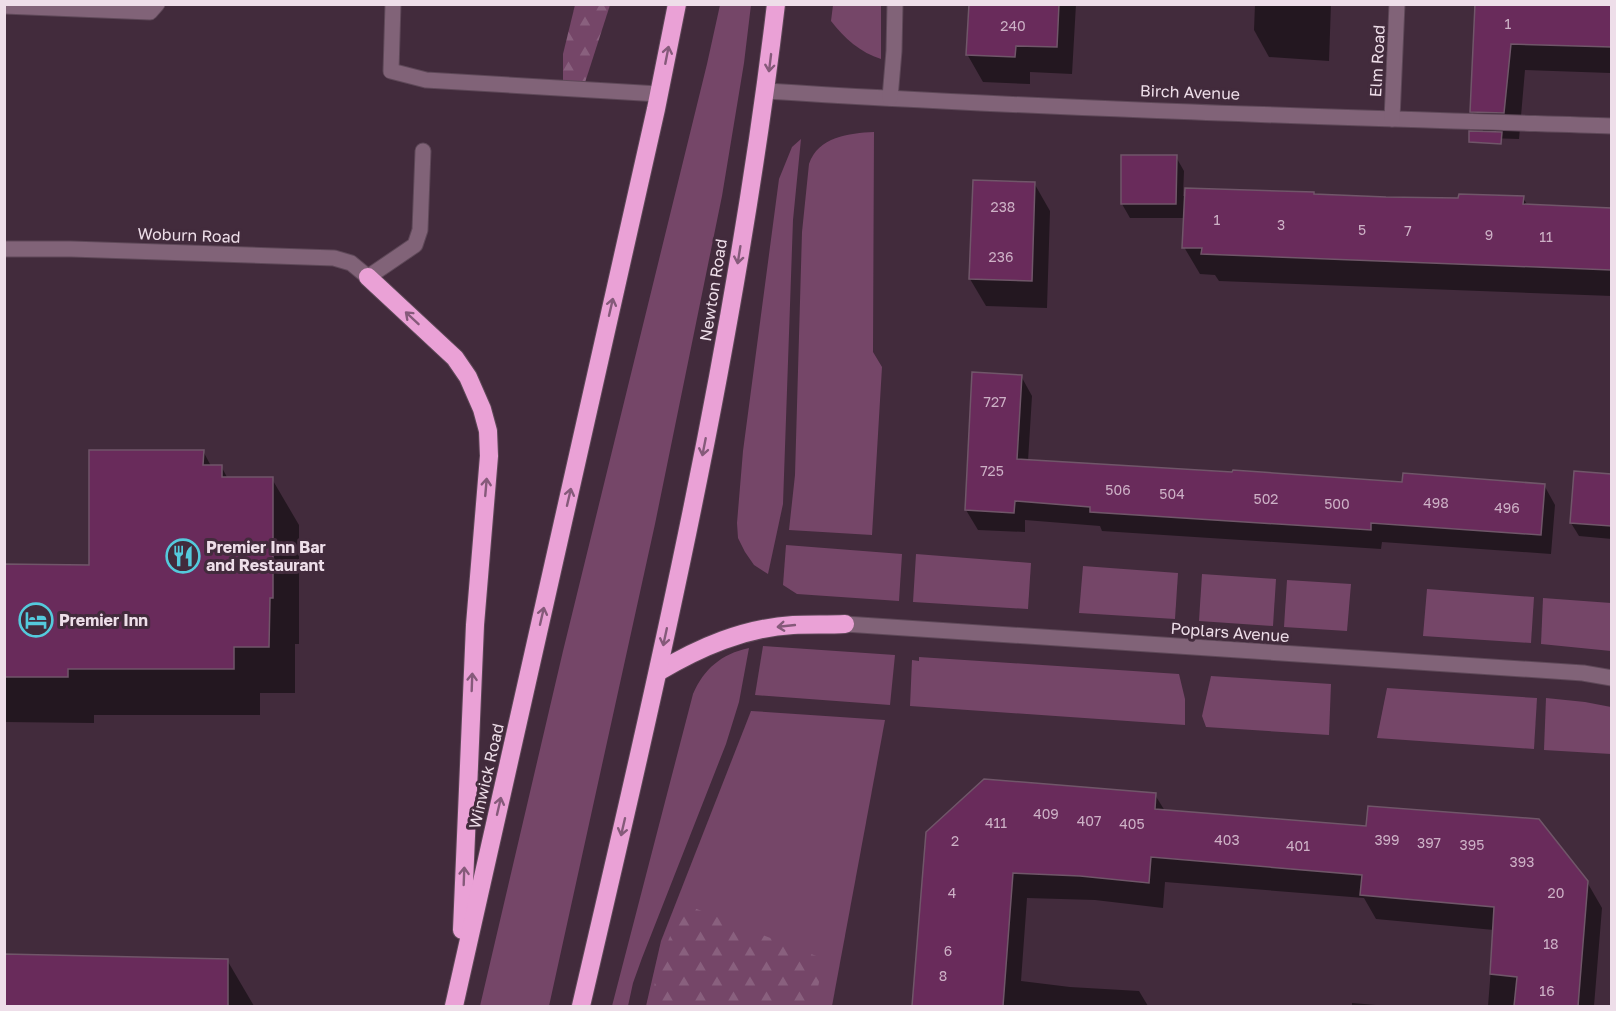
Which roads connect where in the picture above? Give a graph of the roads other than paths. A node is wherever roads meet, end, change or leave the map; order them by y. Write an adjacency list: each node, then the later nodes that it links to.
1 (157, 4): 7 (street)
2 (393, 4): 9 (street)
3 (677, 4): 9 (highway, one-way to 3)
4 (777, 4): 8 (highway, Newton Road, one-way to 8)
5 (895, 4): 10 (street)
6 (1397, 4): 11 (street, Elm Road)
7 (4, 6)
8 (766, 90): 10 (street, Birch Avenue); 17 (highway, Newton Road, one-way to 17)
9 (659, 94): 19 (highway, Winwick Road, one-way to 9)
10 (890, 98): 11 (street, Birch Avenue)
11 (1392, 119): 12 (street, Birch Avenue)
12 (1611, 126)
13 (423, 151): 15 (street)
14 (4, 249): 15 (street, Woburn Road)
15 (368, 277): 19 (highway, one-way to 15)
16 (845, 624): 17 (highway, one-way to 17); 18 (street, Poplars Avenue)
17 (658, 672): 21 (highway, one-way to 21)
18 (1611, 678)
19 (460, 977): 20 (highway, Winwick Road)
20 (454, 1006)
21 (581, 1006)

